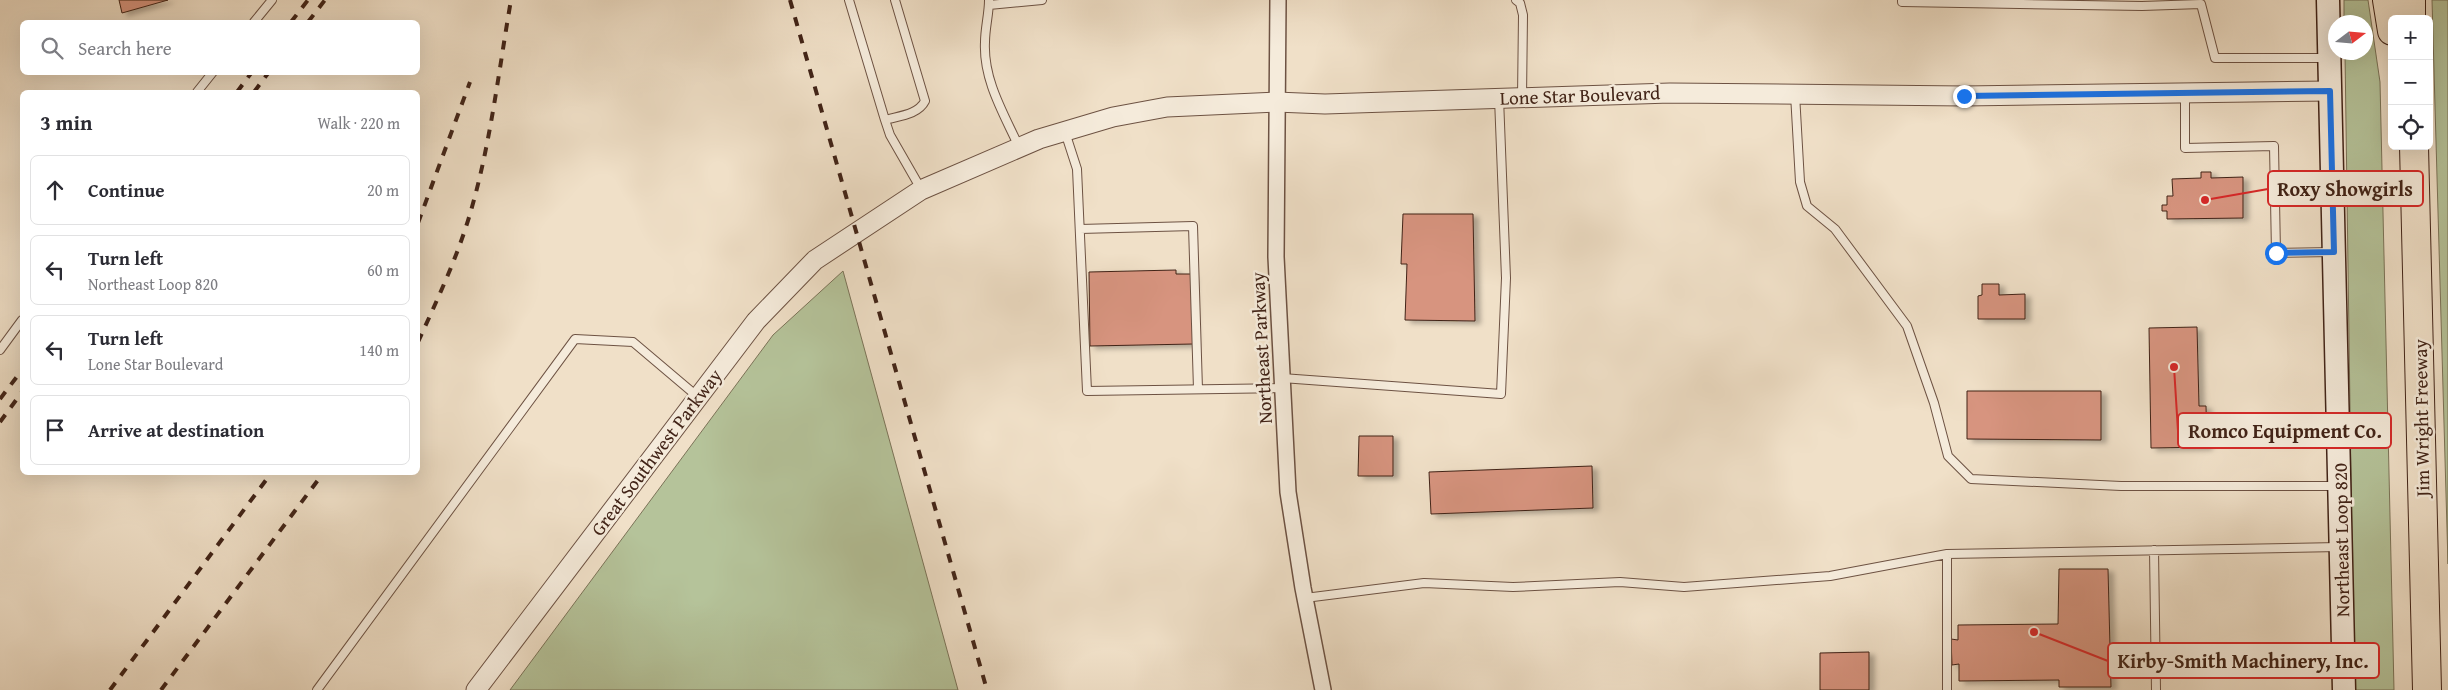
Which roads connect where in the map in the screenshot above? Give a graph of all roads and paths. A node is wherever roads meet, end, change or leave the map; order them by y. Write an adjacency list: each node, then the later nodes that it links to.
1 (272, 0): 16 (lane)
2 (849, 0): 27 (lane)
3 (895, 0): 27 (lane)
4 (1042, 0): 11 (lane)
5 (1278, 0): 26 (street, Northeast Parkway)
6 (1516, 0): 24 (lane)
7 (1902, 0): 12 (lane)
8 (2328, 0): 13 (main road, Northeast Loop 820)
9 (2387, 0): 14 (highway)
10 (2411, 0): 15 (highway)
11 (989, 2): 29 (lane)
12 (2201, 2): 17 (lane)
13 (2329, 15)
14 (2389, 15)
15 (2411, 15)
16 (256, 20)
17 (2328, 58)
18 (2330, 60): 21 (main road, Northeast Loop 820)
19 (211, 75): 20 (lane)
20 (199, 90)
21 (2330, 91): 22 (street, Lone Star Boulevard); 36 (main road, Northeast Loop 820)
22 (2185, 93): 23 (street, Lone Star Boulevard); 36 (lane)
23 (1796, 94): 24 (street, Lone Star Boulevard); 42 (lane)
24 (1522, 97): 25 (street, Lone Star Boulevard)
25 (1499, 98): 26 (street, Lone Star Boulevard); 39 (lane)
26 (1276, 102): 28 (street, Lone Star Boulevard); 39 (street, Northeast Parkway)
27 (885, 120): 33 (lane)
28 (1065, 132): 29 (street, Lone Star Boulevard); 34 (lane)
29 (1019, 147): 33 (street, Lone Star Boulevard)
30 (2410, 150): 32 (highway)
31 (2414, 150): 32 (highway, Jim Wright Freeway)
32 (2415, 188): 53 (highway, Jim Wright Freeway)
33 (921, 190): 35 (street, Lone Star Boulevard)
34 (1080, 229): 40 (lane); 40 (lane)
35 (856, 232): 41 (street, Great Southwest Parkway)
36 (2334, 252): 42 (main road, Northeast Loop 820)
37 (20, 323): 38 (lane)
38 (0, 350)
39 (1282, 383): 40 (lane); 46 (street, Northeast Parkway)
40 (1198, 389)
41 (698, 397): 47 (lane); 48 (street, Great Southwest Parkway)
42 (2340, 486): 43 (main road, Northeast Loop 820)
43 (2341, 547): 44 (lane); 52 (main road, Northeast Loop 820)
44 (2154, 550): 45 (lane); 51 (lane)
45 (1947, 554): 46 (lane); 50 (lane)
46 (1304, 598): 49 (street, Northeast Parkway)
47 (317, 690)
48 (476, 690)
49 (1323, 690)
50 (1947, 690)
51 (2156, 690)
52 (2344, 690)
53 (2427, 690)

